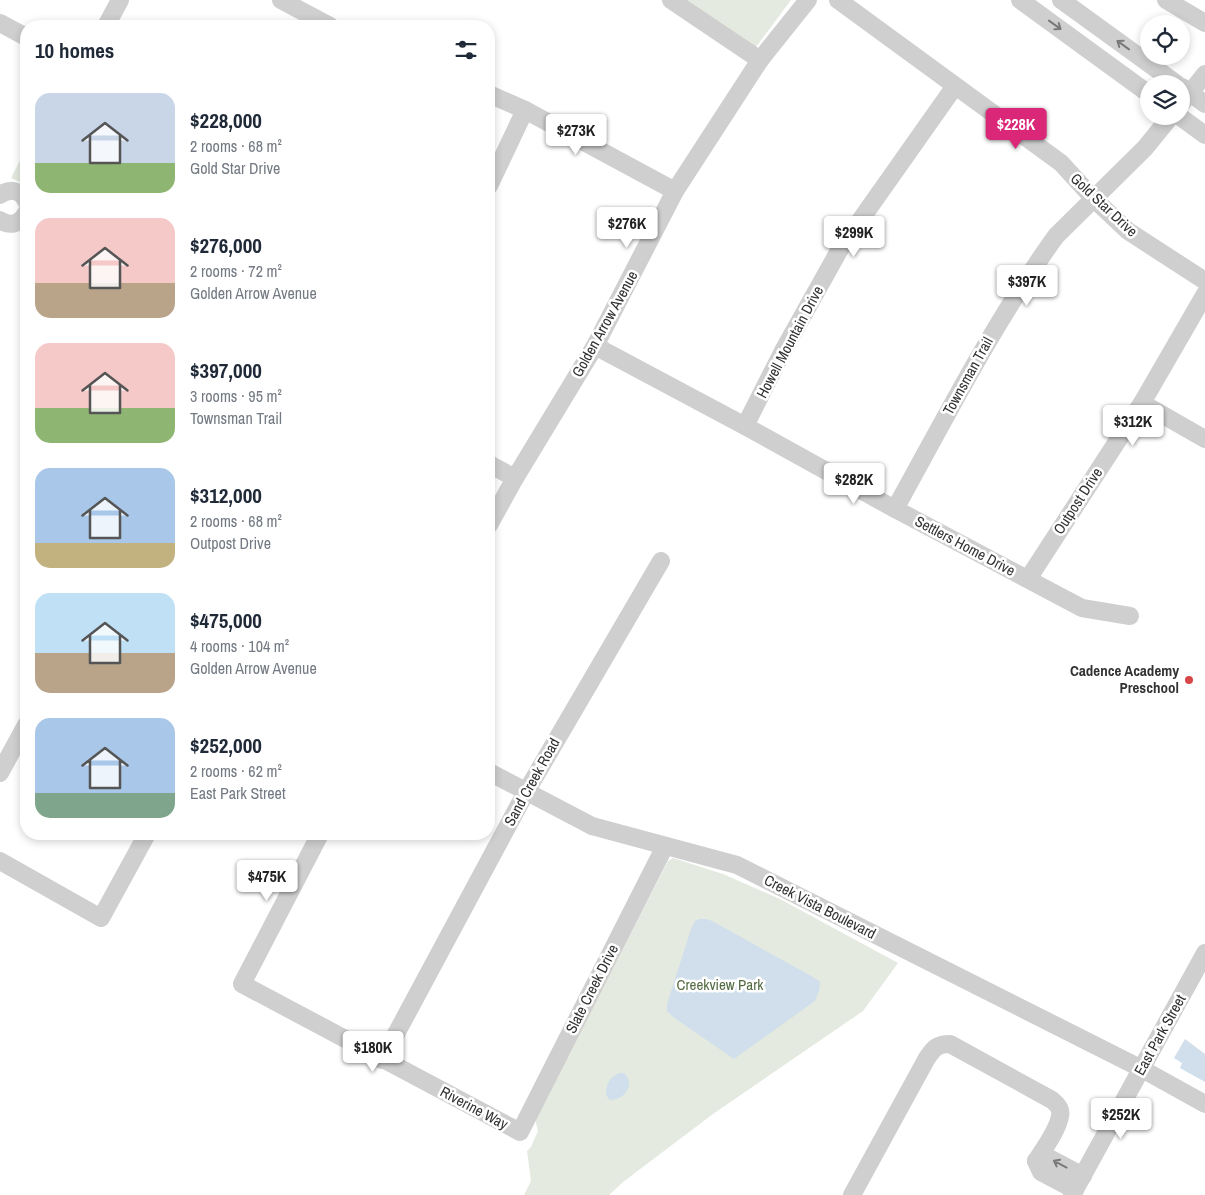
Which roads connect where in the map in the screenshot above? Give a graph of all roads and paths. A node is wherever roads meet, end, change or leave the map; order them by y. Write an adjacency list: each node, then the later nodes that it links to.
1 (120, 0): 9 (street)
2 (281, 0): 10 (street)
3 (672, 0): 14 (street)
4 (808, 0): 14 (street, Golden Arrow Avenue)
5 (838, 0): 17 (street, Gold Star Drive)
6 (1020, 0): 19 (street, one-way to 19)
7 (1061, 0): 16 (street, one-way to 7)
8 (1166, 0): 12 (street)
9 (109, 20)
10 (319, 20)
11 (0, 23): 13 (street)
12 (1205, 23)
13 (20, 34)
14 (760, 60): 28 (street, Golden Arrow Avenue)
15 (1205, 74): 18 (street)
16 (1160, 75)
17 (955, 86): 31 (street, Gold Star Drive); 38 (street, Howell Mountain Drive)
18 (1190, 86)
19 (1140, 87)
20 (1190, 96): 22 (street)
21 (495, 97): 23 (street)
22 (1205, 104)
23 (525, 110): 27 (street); 28 (street)
24 (1190, 124): 26 (street)
25 (1164, 125): 31 (street, Townsman Trail)
26 (1205, 135)
27 (495, 173)
28 (675, 191): 36 (street, Golden Arrow Avenue)
29 (20, 193): 30 (street)
30 (0, 194)
31 (1094, 199): 34 (street, Gold Star Drive); 42 (street, Townsman Trail)
32 (0, 220): 33 (street)
33 (20, 222)
34 (1205, 281)
35 (1205, 294): 37 (street, Outpost Drive)
36 (595, 346): 38 (street, Settlers Home Drive); 41 (street, Golden Arrow Avenue)
37 (1142, 403): 39 (street); 45 (street, Outpost Drive)
38 (745, 426): 42 (street, Settlers Home Drive)
39 (1205, 439)
40 (495, 467): 41 (street)
41 (515, 478): 43 (street, Golden Arrow Avenue)
42 (895, 509): 45 (street, Settlers Home Drive)
43 (495, 514)
44 (661, 561): 50 (street, Sand Creek Road)
45 (1028, 579): 46 (street, Settlers Home Drive)
46 (1130, 616)
47 (20, 736): 48 (street)
48 (0, 772)
49 (495, 775): 50 (street, Creek Vista Boulevard)
50 (526, 792): 53 (street, Creek Vista Boulevard); 56 (street, Sand Creek Road)
51 (144, 840): 54 (street)
52 (317, 840): 56 (street, Riverine Way)
53 (664, 846): 57 (street, Creek Vista Boulevard); 59 (street, Slate Creek Drive)
54 (0, 861)
55 (1205, 953): 57 (street, East Park Street)
56 (382, 1060): 59 (street, Riverine Way)
57 (1142, 1069): 58 (street, Creek Vista Boulevard); 60 (street, East Park Street)
58 (1205, 1104)
59 (520, 1132)
60 (1077, 1187): 61 (street)
61 (852, 1195)

